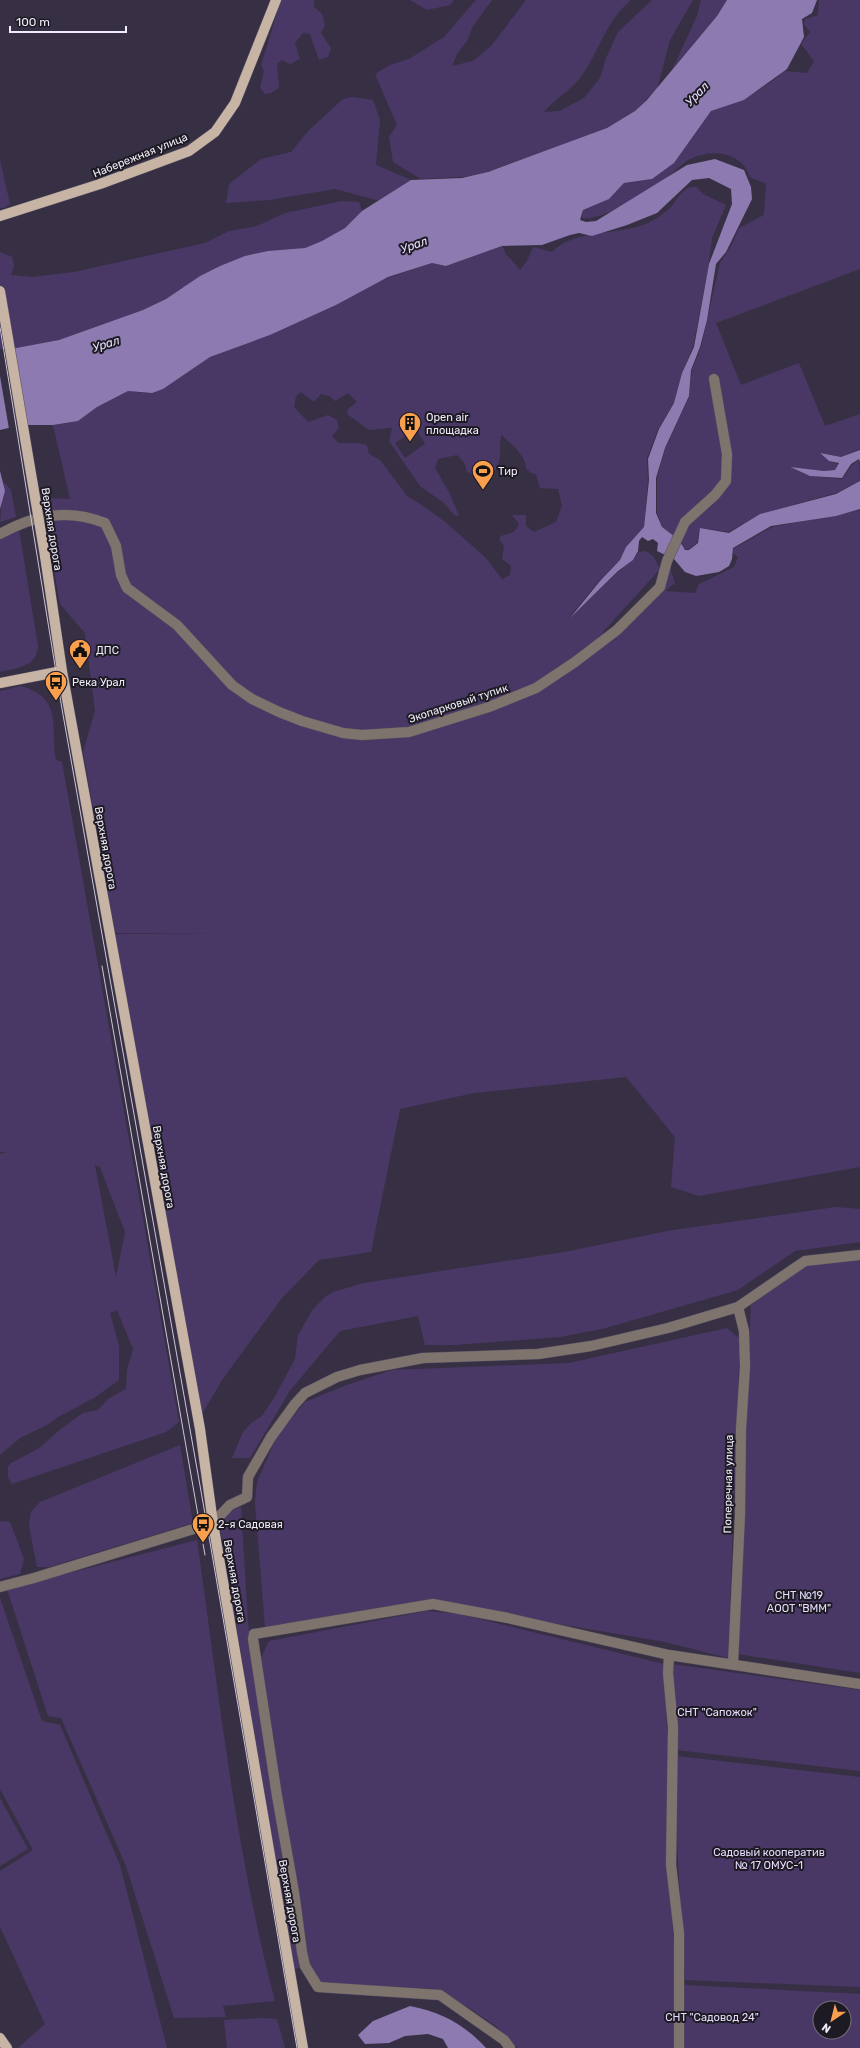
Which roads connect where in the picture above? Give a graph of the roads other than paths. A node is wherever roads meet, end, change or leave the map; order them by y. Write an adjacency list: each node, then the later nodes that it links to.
1 (276, 0): 2 (main road, Набережная улица)
2 (0, 216)
3 (0, 291): 6 (main road, Верхняя дорога, bridge)
4 (714, 379): 5 (street, Экопарковый тупик)
5 (0, 534)
6 (62, 671): 7 (main road); 10 (main road, Верхняя дорога)
7 (0, 683)
8 (860, 1255): 9 (street)
9 (738, 1307): 10 (street); 13 (street, Поперечная улица)
10 (213, 1524): 11 (street); 17 (main road, Верхняя дорога)
11 (0, 1587)
12 (669, 1655): 13 (street); 18 (street); 19 (street)
13 (733, 1664): 14 (street)
14 (860, 1684)
15 (0, 2038): 16 (main road)
16 (8, 2048)
17 (303, 2048)
18 (510, 2048)
19 (679, 2048)

